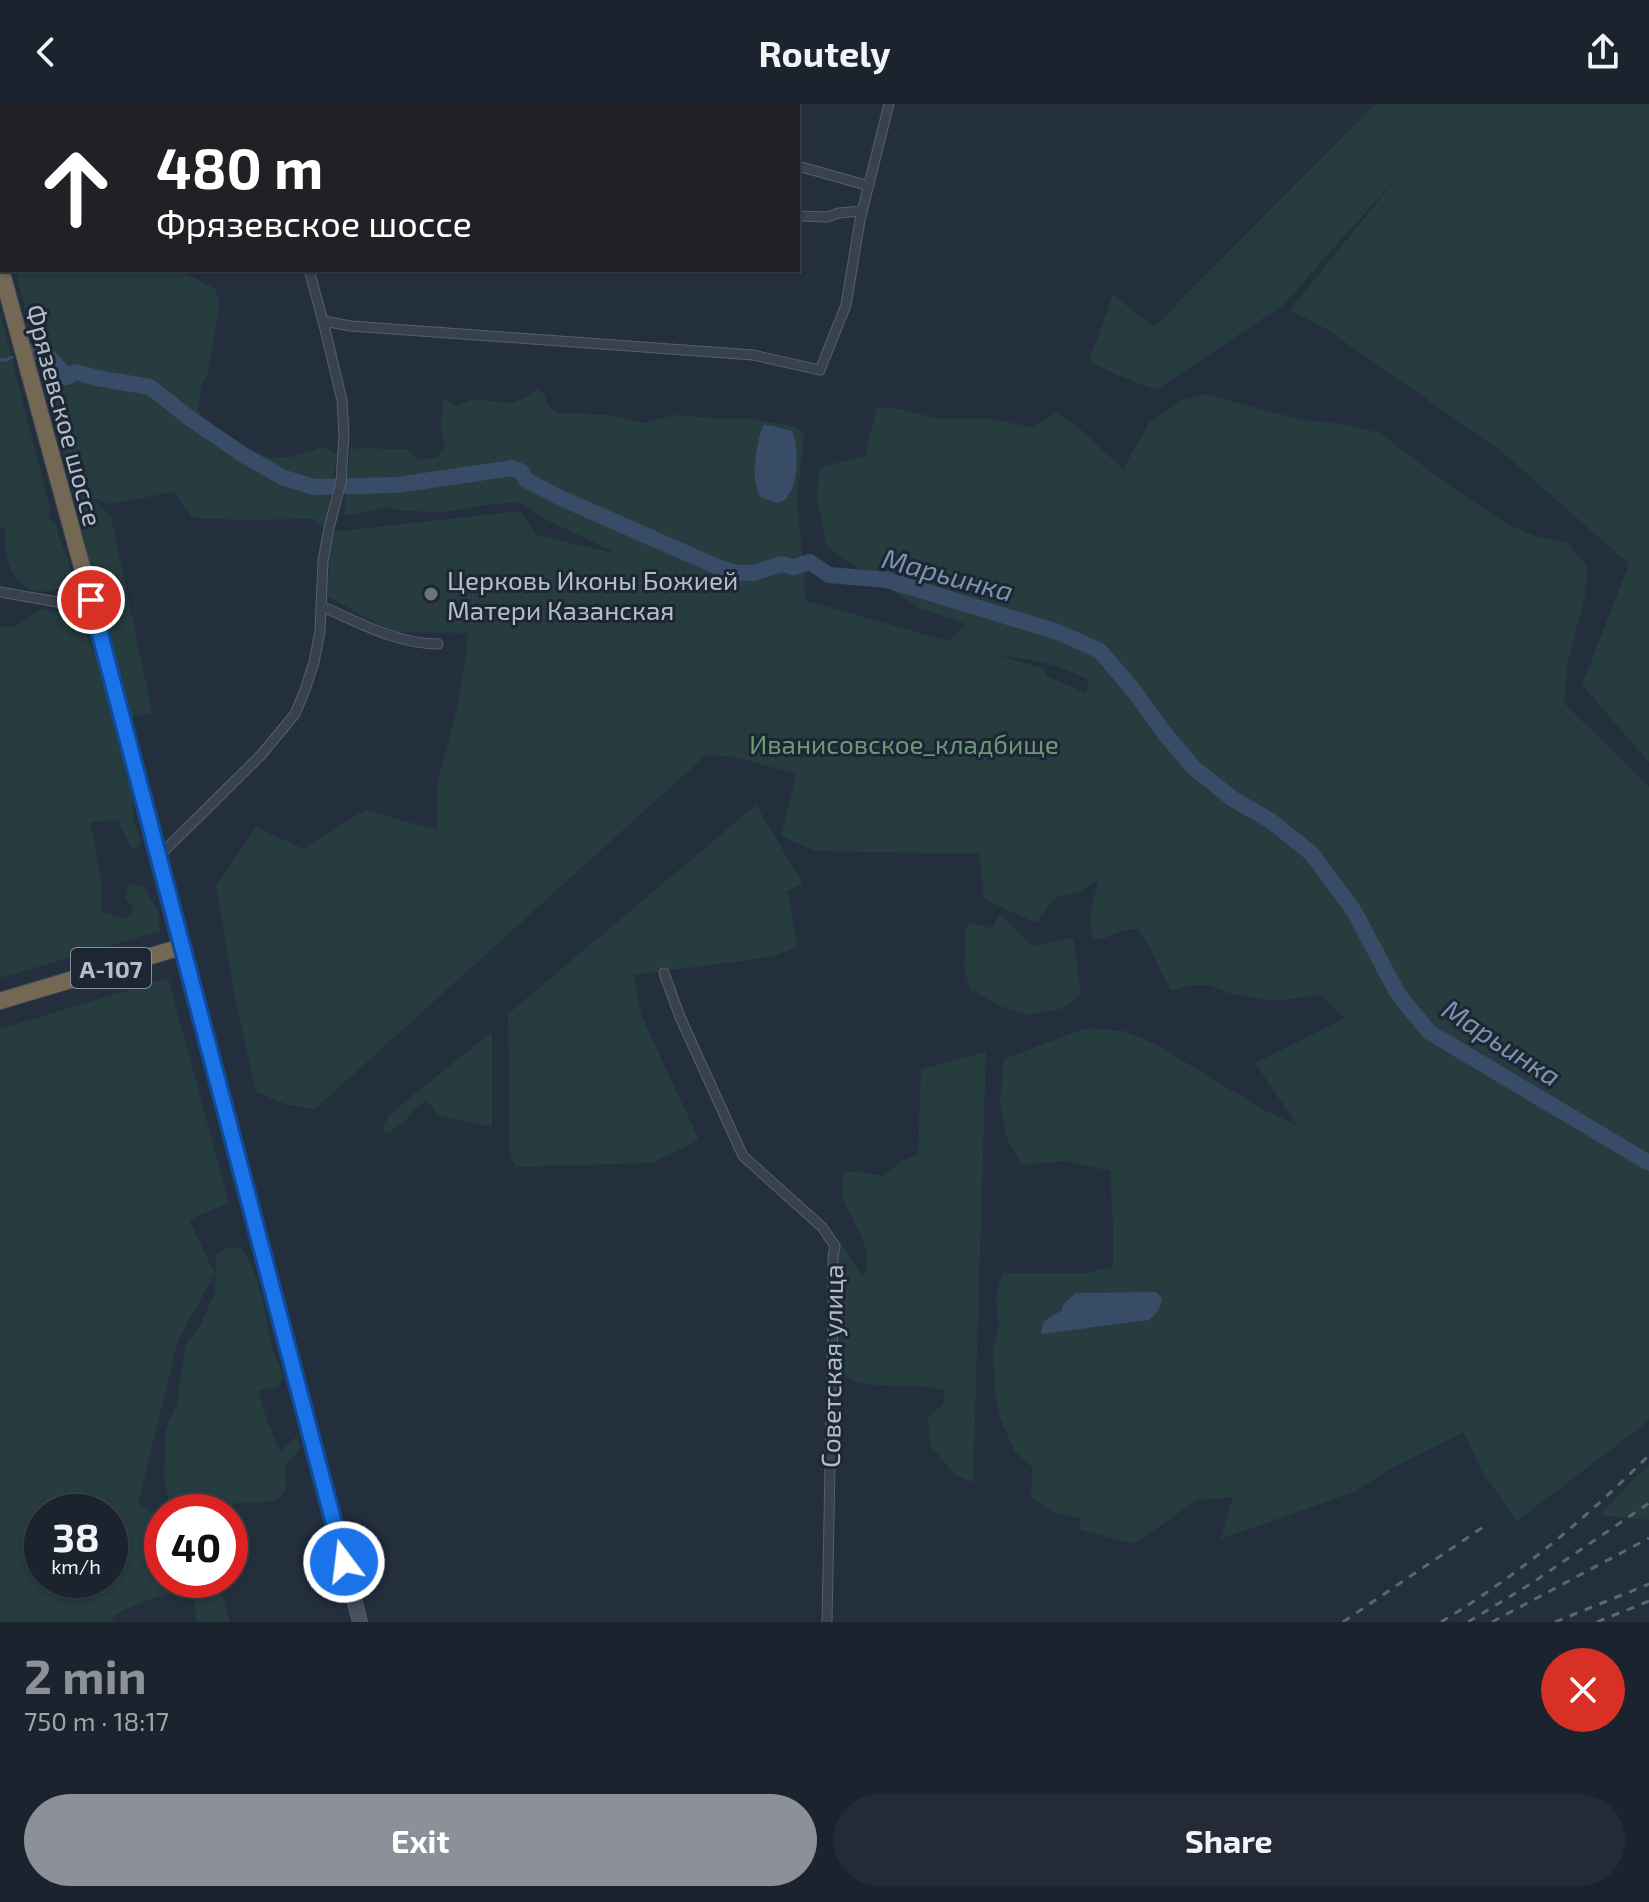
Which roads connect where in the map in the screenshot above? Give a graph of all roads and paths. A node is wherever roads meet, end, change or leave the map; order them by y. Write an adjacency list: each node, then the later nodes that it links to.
1 (889, 104): 3 (street)
2 (800, 167): 3 (street)
3 (869, 186): 4 (street)
4 (862, 211): 5 (street); 8 (street)
5 (800, 216)
6 (2, 272): 10 (highway, Фрязевское шоссе / А-107)
7 (310, 272): 8 (street)
8 (323, 321): 11 (street)
9 (0, 592): 10 (street)
10 (91, 600): 13 (highway, Фрязевское шоссе / А-107)
11 (321, 606): 12 (street); 13 (street)
12 (438, 644)
13 (158, 857): 14 (highway, Фрязевское шоссе / А-107)
14 (181, 947): 16 (highway, А-107); 17 (street)
15 (664, 973): 18 (street, Советская улица)
16 (0, 1001)
17 (360, 1622)
18 (827, 1622)

